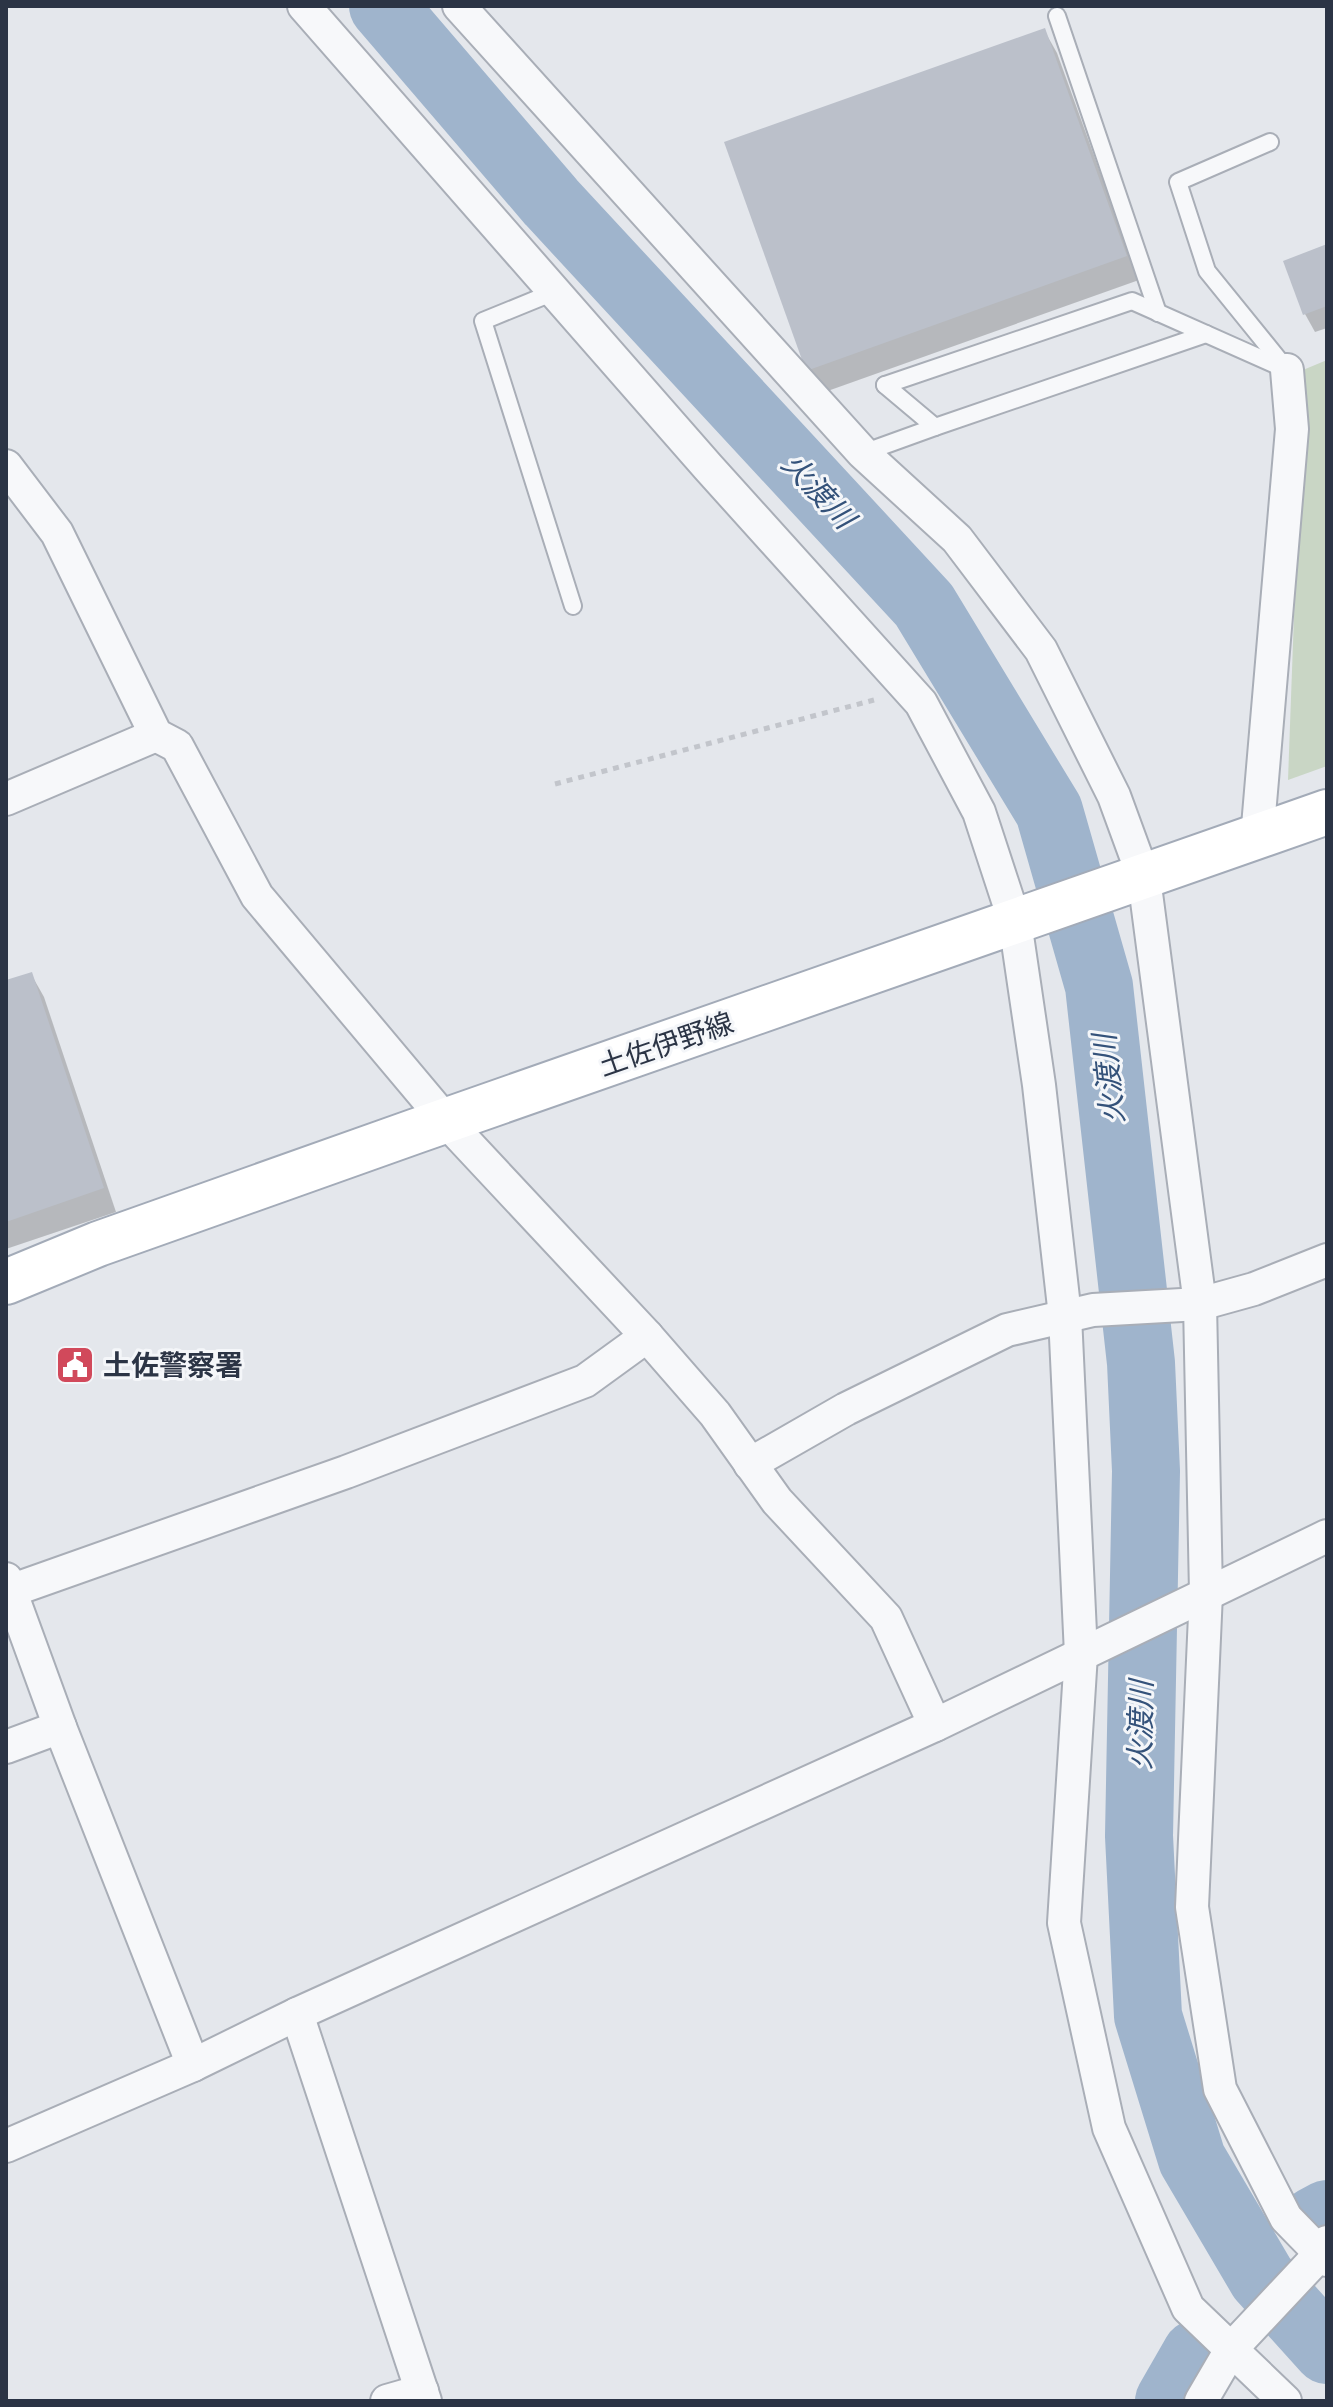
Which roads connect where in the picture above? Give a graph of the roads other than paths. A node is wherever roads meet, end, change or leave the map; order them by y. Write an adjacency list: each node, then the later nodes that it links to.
1 (304, 6): 5 (street)
2 (459, 6): 10 (street)
3 (1057, 16): 6 (lane)
4 (1270, 142): 8 (lane)
5 (554, 292): 12 (lane); 18 (street)
6 (1158, 313): 7 (lane); 9 (lane)
7 (1206, 334): 8 (lane); 9 (lane)
8 (1287, 370): 16 (street)
9 (935, 427): 10 (lane)
10 (863, 453): 17 (street)
11 (6, 466): 13 (street)
12 (573, 606)
13 (156, 735): 14 (street); 19 (street)
14 (6, 799)
15 (1327, 812): 16 (main road, 土佐伊野線)
16 (1257, 838): 17 (main road, 土佐伊野線)
17 (1133, 881): 18 (main road, 土佐伊野線); 22 (street)
18 (1021, 920): 19 (main road, 土佐伊野線); 23 (street)
19 (446, 1121): 21 (main road, 土佐伊野線); 24 (street)
20 (1327, 1260): 22 (street)
21 (6, 1282)
22 (1190, 1305): 23 (street); 28 (street)
23 (1079, 1313): 25 (street); 29 (street)
24 (647, 1336): 25 (street); 27 (street)
25 (750, 1464): 30 (street)
26 (1327, 1536): 28 (street)
27 (8, 1585): 31 (street)
28 (1200, 1596): 29 (street); 36 (street)
29 (1093, 1648): 30 (street); 37 (street)
30 (935, 1725): 33 (street)
31 (60, 1727): 32 (street); 34 (street)
32 (6, 1747)
33 (297, 2014): 34 (street); 38 (street)
34 (193, 2065): 35 (street)
35 (6, 2146)
36 (1321, 2254): 37 (street)
37 (1238, 2342): 40 (street); 41 (street)
38 (423, 2396): 39 (street)
39 (387, 2401)
40 (1201, 2401)
41 (1285, 2401)

